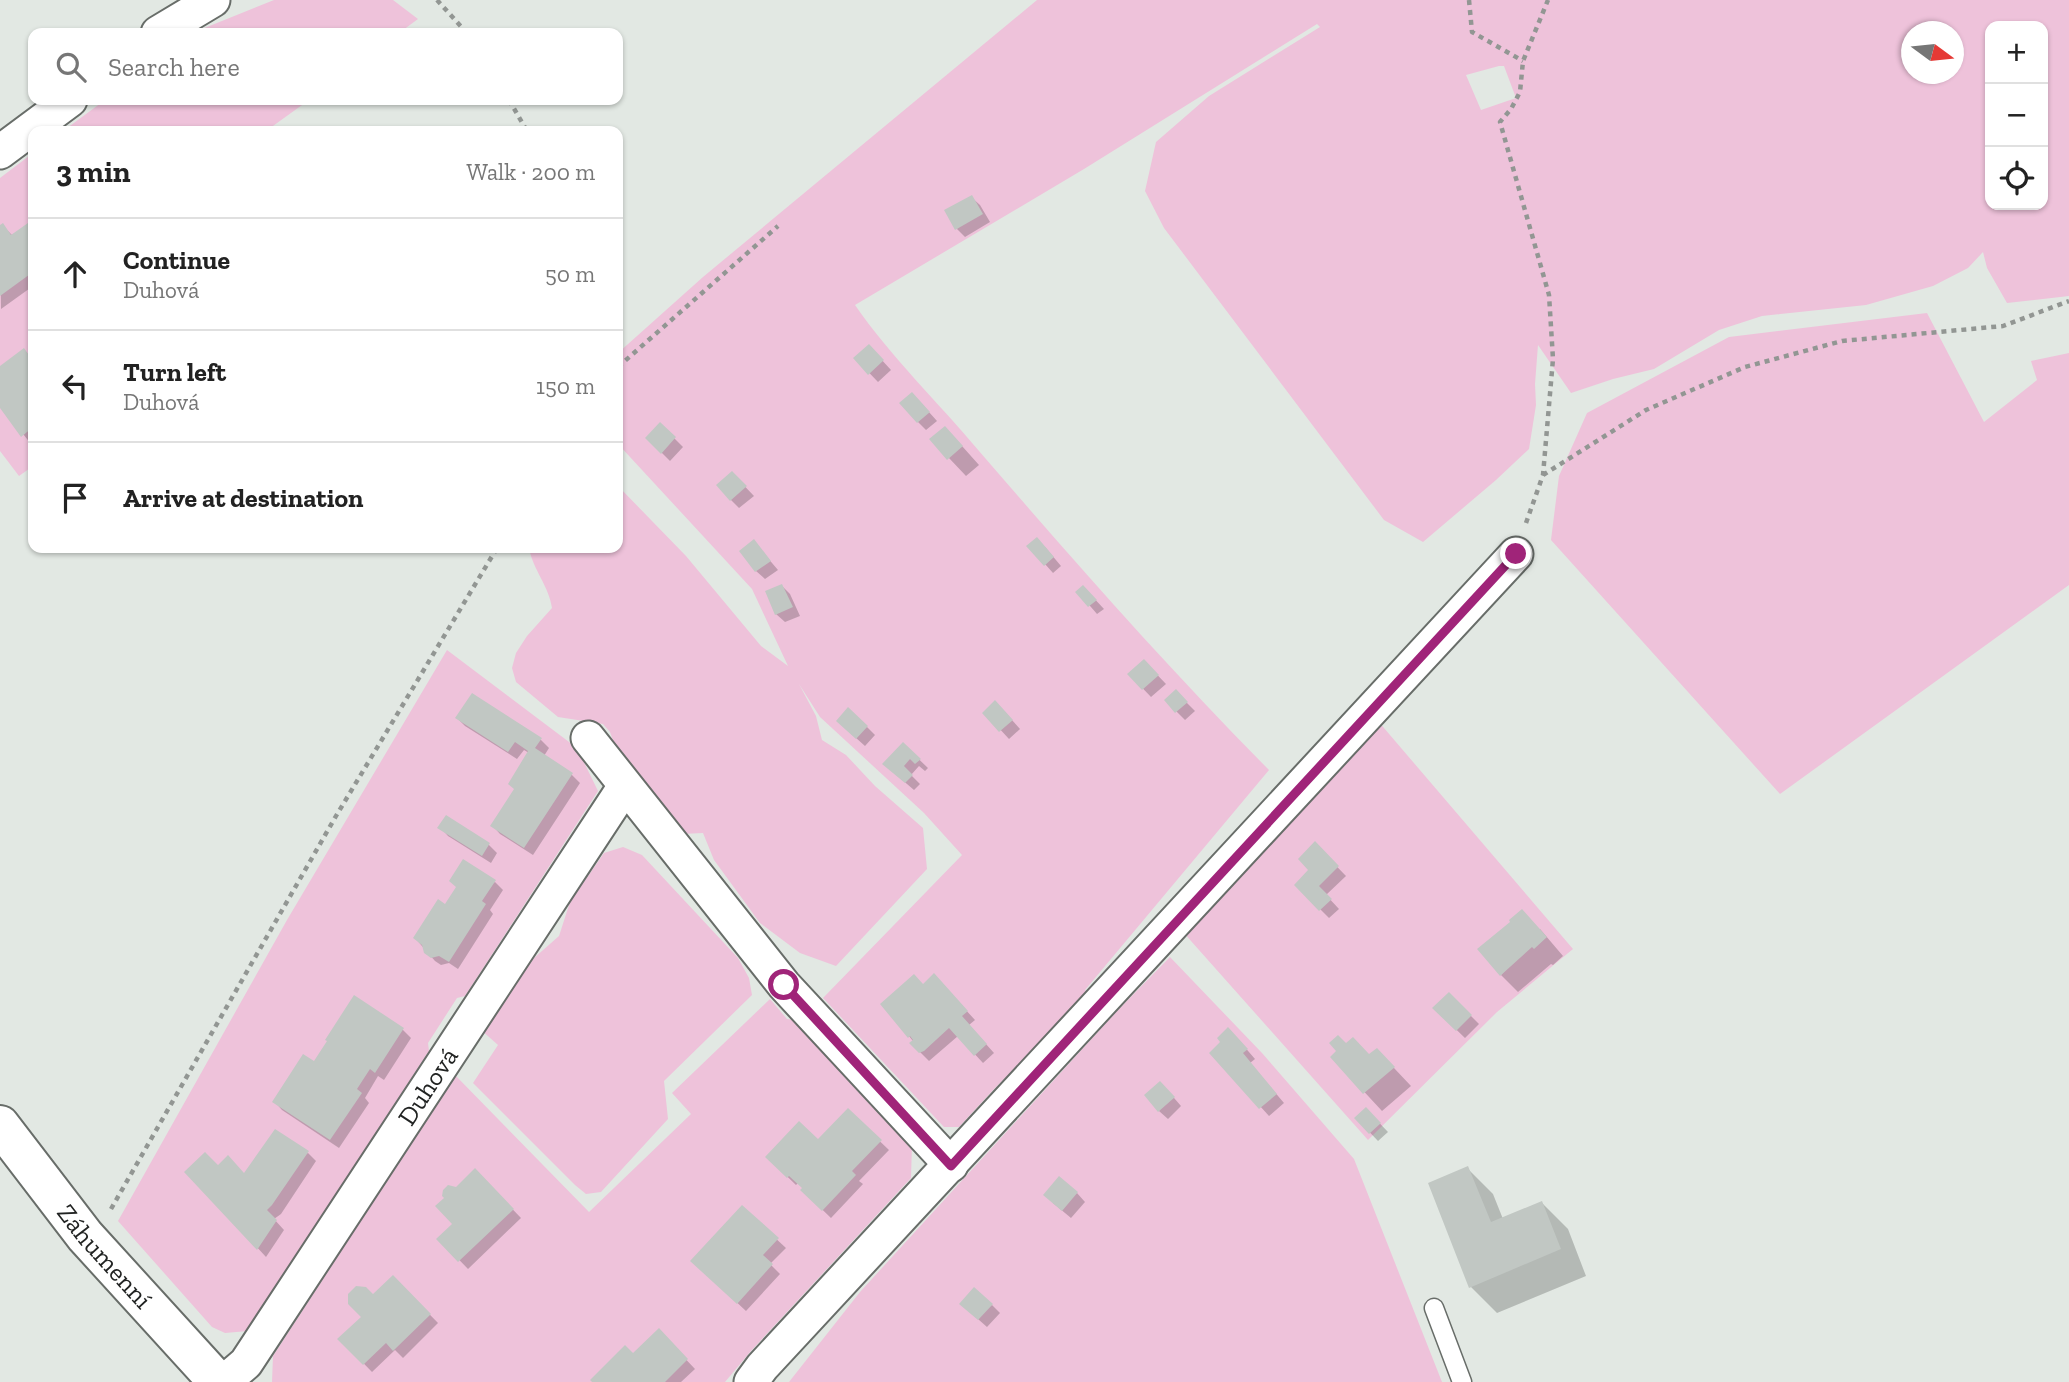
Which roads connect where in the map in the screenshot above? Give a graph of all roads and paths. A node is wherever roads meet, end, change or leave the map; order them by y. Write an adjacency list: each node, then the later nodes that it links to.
1 (213, 0): 5 (street)
2 (437, 0): 6 (path)
3 (1469, 0): 7 (path)
4 (1548, 0): 7 (path)
5 (166, 28)
6 (462, 28)
7 (1523, 61): 17 (path)
8 (63, 105): 10 (street)
9 (512, 105): 11 (path)
10 (35, 126)
11 (524, 126)
12 (28, 131): 13 (street)
13 (0, 152)
14 (778, 226): 16 (path)
15 (2069, 301): 17 (path)
16 (623, 364)
17 (1544, 475): 19 (path)
18 (494, 553): 24 (path)
19 (1516, 554): 23 (street)
20 (588, 738): 21 (street)
21 (625, 786): 23 (street); 27 (street, Duhová)
22 (0, 1125): 24 (main road, Záhumenní)
23 (951, 1166): 28 (street)
24 (85, 1236): 26 (main road, Záhumenní)
25 (1434, 1308): 29 (lane)
26 (218, 1382)
27 (224, 1382)
28 (751, 1382)
29 (1462, 1382)

